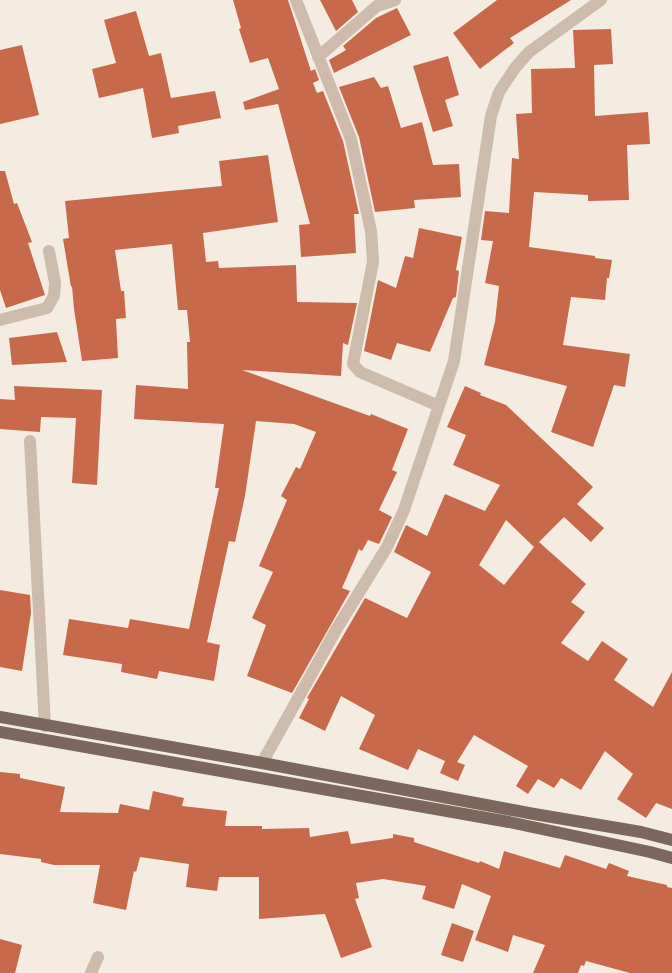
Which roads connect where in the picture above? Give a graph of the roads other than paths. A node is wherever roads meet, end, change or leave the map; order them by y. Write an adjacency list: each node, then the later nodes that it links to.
1 (296, 0): 4 (street)
2 (395, 0): 4 (street)
3 (601, 0): 7 (street)
4 (318, 57): 7 (street)
5 (49, 251): 6 (street)
6 (0, 320)
7 (439, 406): 12 (street)
8 (30, 442): 10 (street)
9 (0, 717): 10 (main road)
10 (45, 726): 12 (main road)
11 (0, 732): 14 (main road)
12 (262, 763): 13 (main road)
13 (672, 840)
14 (672, 858)
15 (98, 957): 16 (street)
16 (91, 973)

